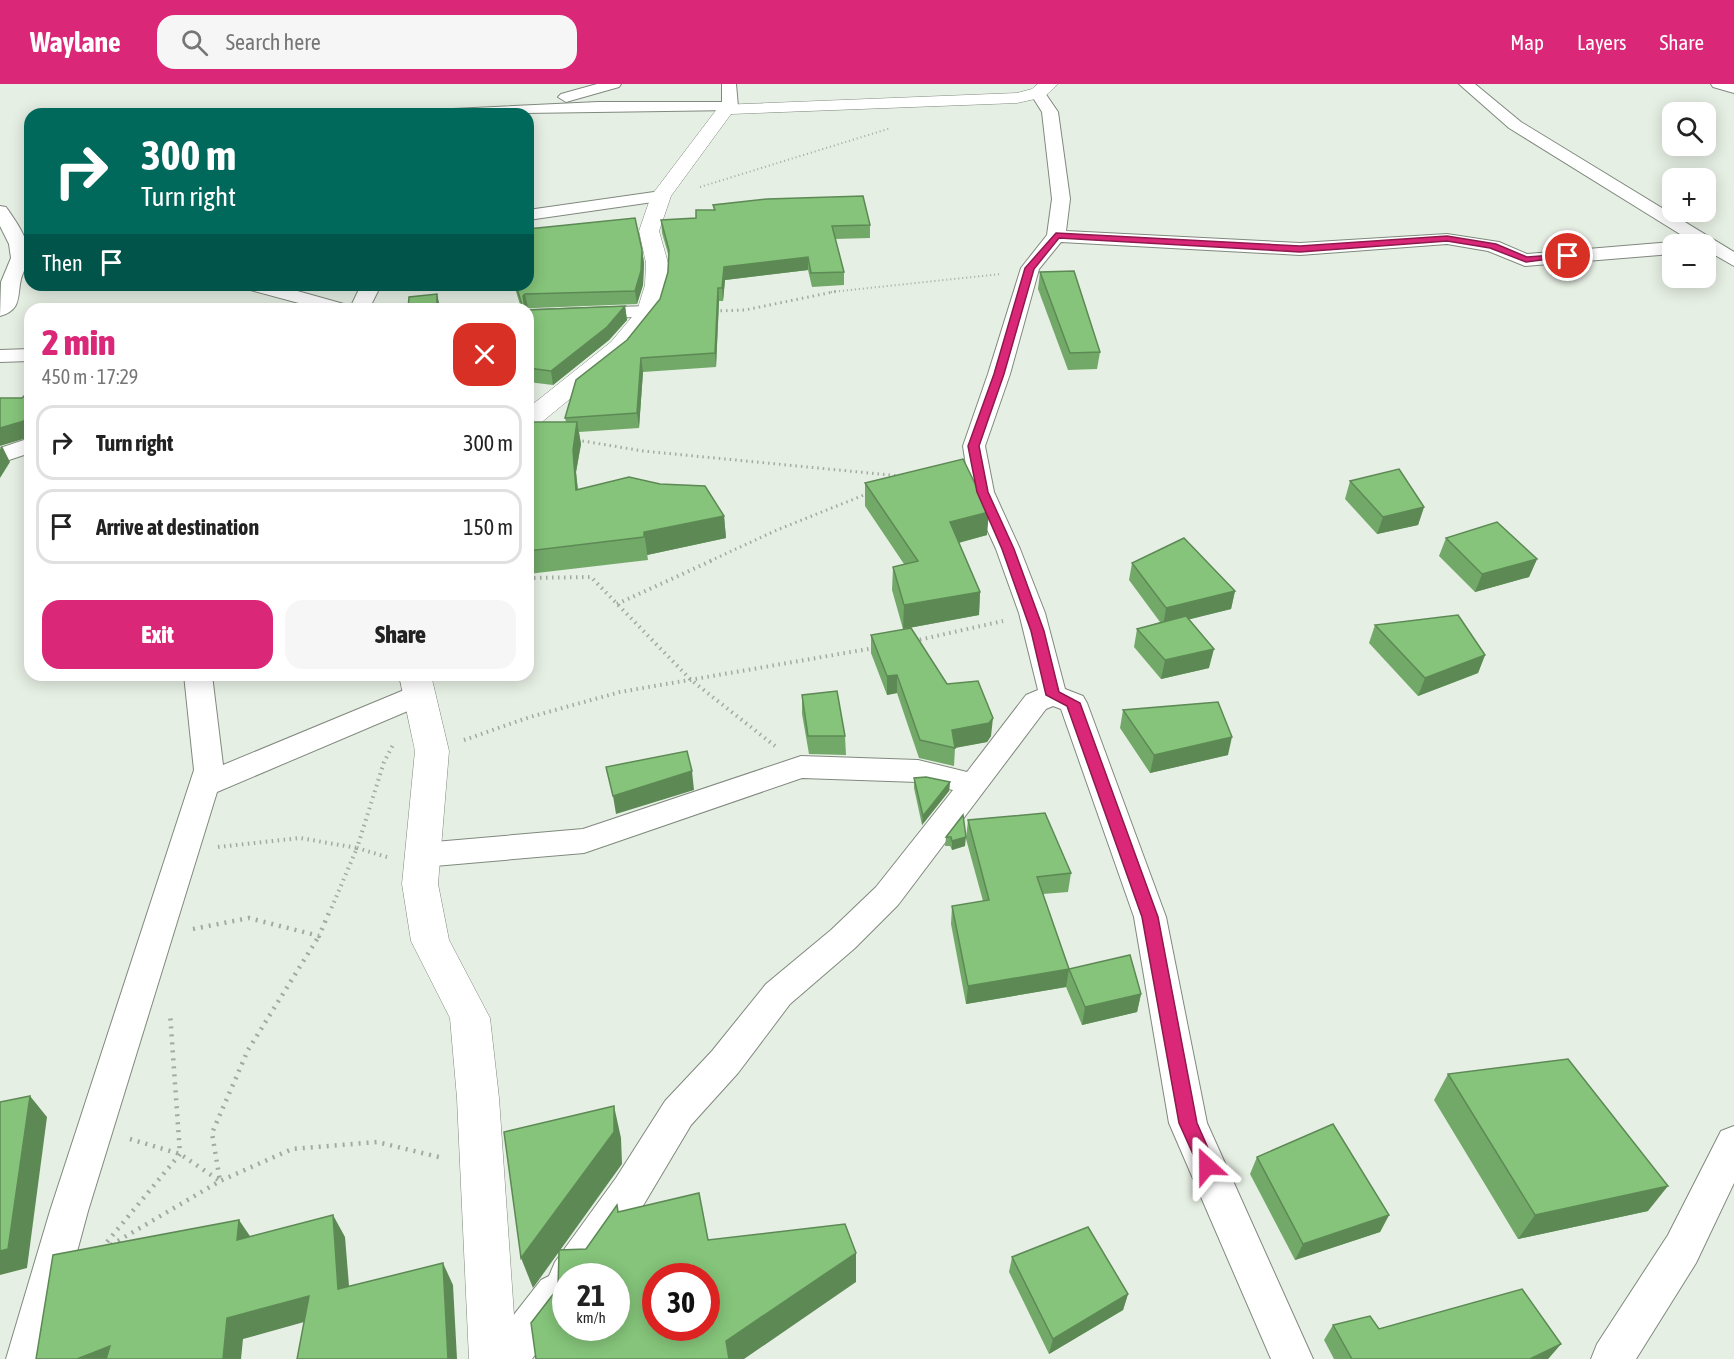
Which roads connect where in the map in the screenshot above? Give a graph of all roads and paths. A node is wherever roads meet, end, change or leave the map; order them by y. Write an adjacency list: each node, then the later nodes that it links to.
1 (614, 84): 8 (street)
2 (729, 84): 7 (street)
3 (1466, 84): 15 (street)
4 (1718, 84): 6 (street)
5 (1043, 88): 7 (street); 16 (street)
6 (1734, 88)
7 (730, 107): 9 (street); 11 (street)
8 (524, 108)
9 (534, 110)
10 (891, 128): 11 (path)
11 (661, 198): 12 (street); 25 (street)
12 (534, 214)
13 (3, 222): 14 (street); 23 (street)
14 (24, 224)
15 (1682, 234)
16 (1056, 236): 17 (street); 20 (street)
17 (1662, 249)
18 (1716, 253): 19 (street)
19 (1733, 260)
20 (1029, 272): 24 (path); 37 (street)
21 (276, 291): 22 (street)
22 (321, 303)
23 (0, 310)
24 (709, 311)
25 (648, 312): 26 (street); 29 (street)
26 (534, 316)
27 (24, 355): 28 (street)
28 (0, 356)
29 (534, 416)
30 (567, 437): 33 (path)
31 (24, 447): 32 (street)
32 (0, 456)
33 (901, 476)
34 (876, 490): 36 (path)
35 (534, 578): 36 (path)
36 (617, 604): 40 (path)
37 (1032, 613): 38 (path); 43 (street)
38 (903, 643)
39 (880, 647): 40 (path)
40 (691, 680): 44 (path); 45 (path)
41 (199, 681): 47 (street)
42 (417, 685): 44 (street); 47 (street); 48 (path)
43 (1053, 695): 46 (street); 64 (street)
44 (432, 751): 50 (street)
45 (801, 768): 46 (street); 50 (street)
46 (974, 784): 59 (street)
47 (205, 785): 49 (street)
48 (357, 848): 49 (path); 50 (path); 52 (path)
49 (184, 851): 51 (street)
50 (422, 861): 57 (street)
51 (157, 936): 52 (path); 53 (street)
52 (319, 936): 58 (path)
53 (146, 971): 54 (street); 56 (path)
54 (96, 1128): 56 (path); 61 (street)
55 (1734, 1143): 65 (street)
56 (180, 1154): 58 (path); 58 (path)
57 (482, 1168): 58 (path); 62 (street)
58 (220, 1181)
59 (578, 1263)
60 (552, 1299): 63 (street)
61 (27, 1359)
62 (493, 1359)
63 (506, 1359)
64 (1292, 1359)
65 (1612, 1359)

